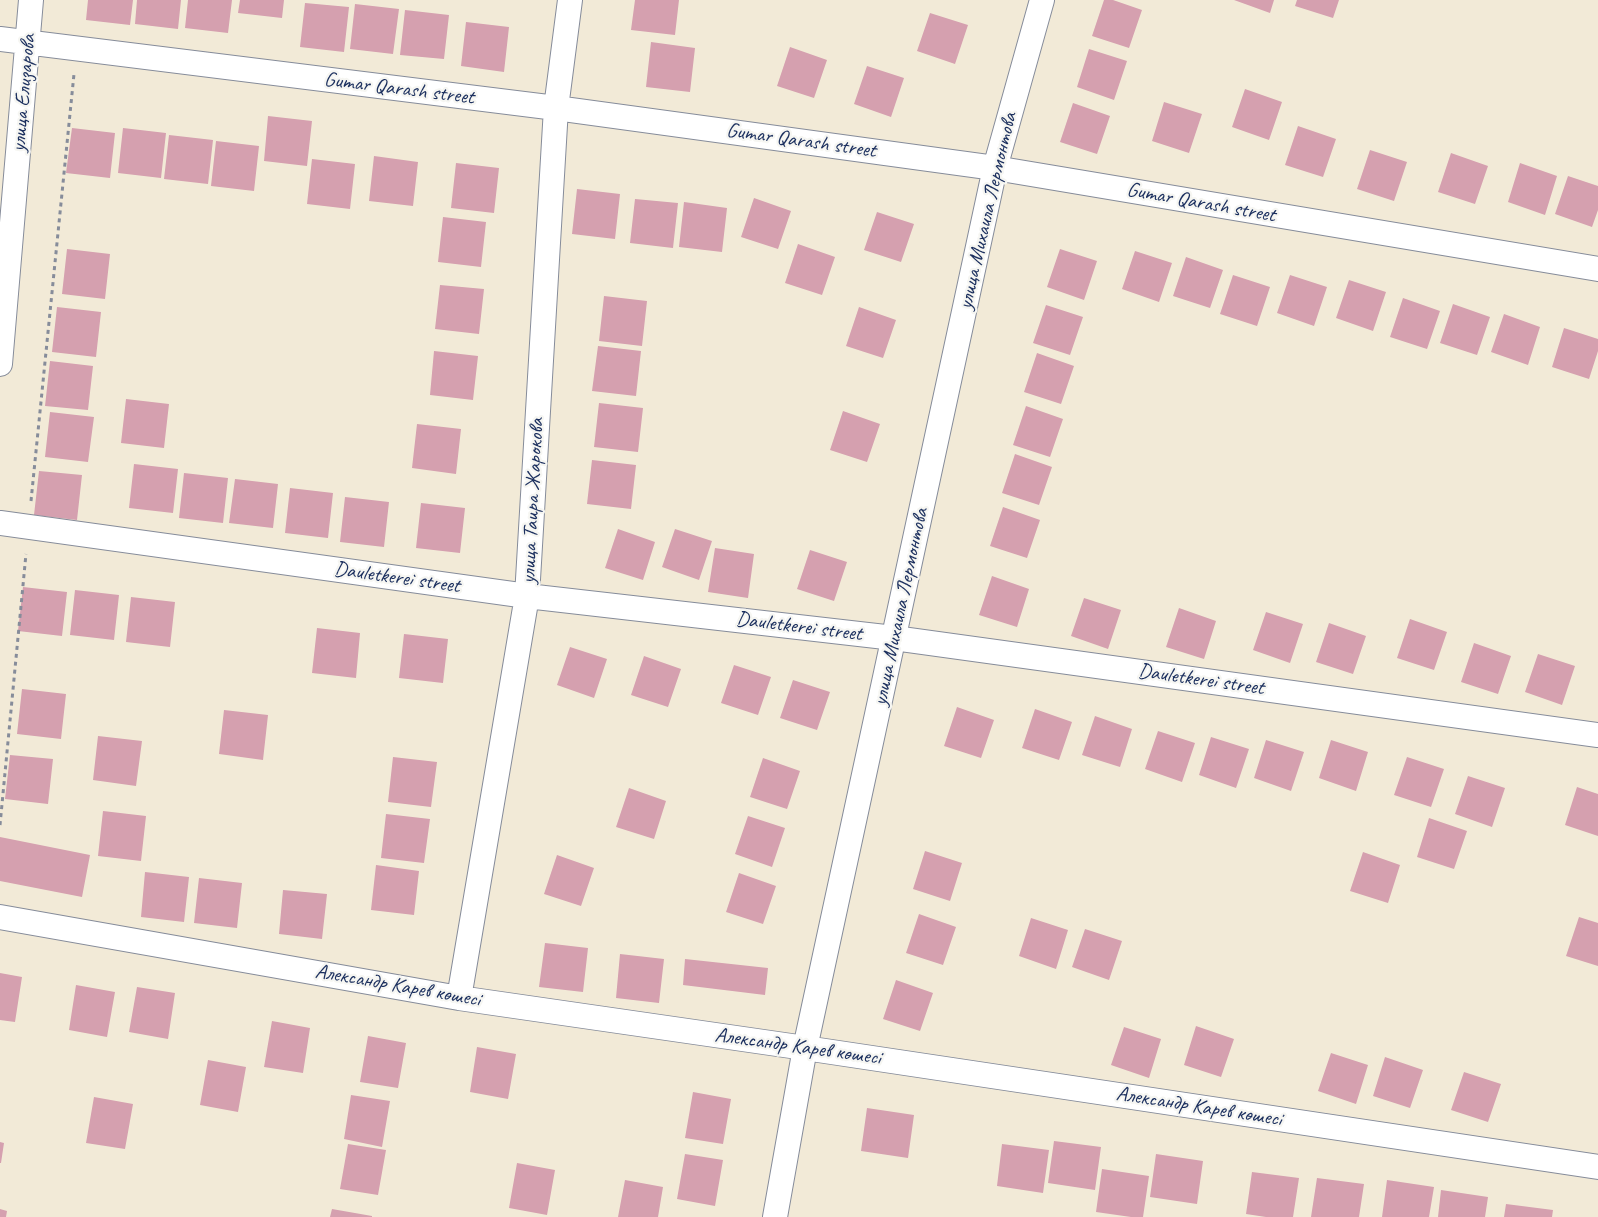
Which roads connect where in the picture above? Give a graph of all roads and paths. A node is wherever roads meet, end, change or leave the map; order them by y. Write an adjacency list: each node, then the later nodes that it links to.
1 (31, 0): 5 (street, улица Елизарова)
2 (570, 0): 7 (street, улица Таира Жарокова)
3 (1042, 0): 8 (street, улица Михаила Лермонтова)
4 (0, 39): 5 (street, Gumar Qarash street)
5 (28, 43): 6 (street, Gumar Qarash street); 10 (street, улица Елизарова)
6 (76, 48): 7 (street, Gumar Qarash street); 12 (path)
7 (556, 108): 8 (street, Gumar Qarash street); 13 (street, улица Таира Жарокова)
8 (995, 168): 9 (street, Gumar Qarash street); 14 (street, улица Михаила Лермонтова)
9 (1598, 269)
10 (0, 364)
11 (0, 523): 12 (street, Dauletkerei street)
12 (29, 526): 13 (street, Dauletkerei street); 16 (path)
13 (528, 596): 14 (street, Dauletkerei street); 18 (street, улица Таира Жарокова)
14 (894, 638): 15 (street, Dauletkerei street); 19 (street, улица Михаила Лермонтова)
15 (1598, 735)
16 (0, 825)
17 (0, 917): 18 (street, Александр Карев көшесі)
18 (459, 998): 19 (street, Александр Карев көшесі)
19 (805, 1048): 20 (street, Александр Карев көшесі); 21 (street, улица Михаила Лермонтова)
20 (1598, 1167)
21 (775, 1217)

